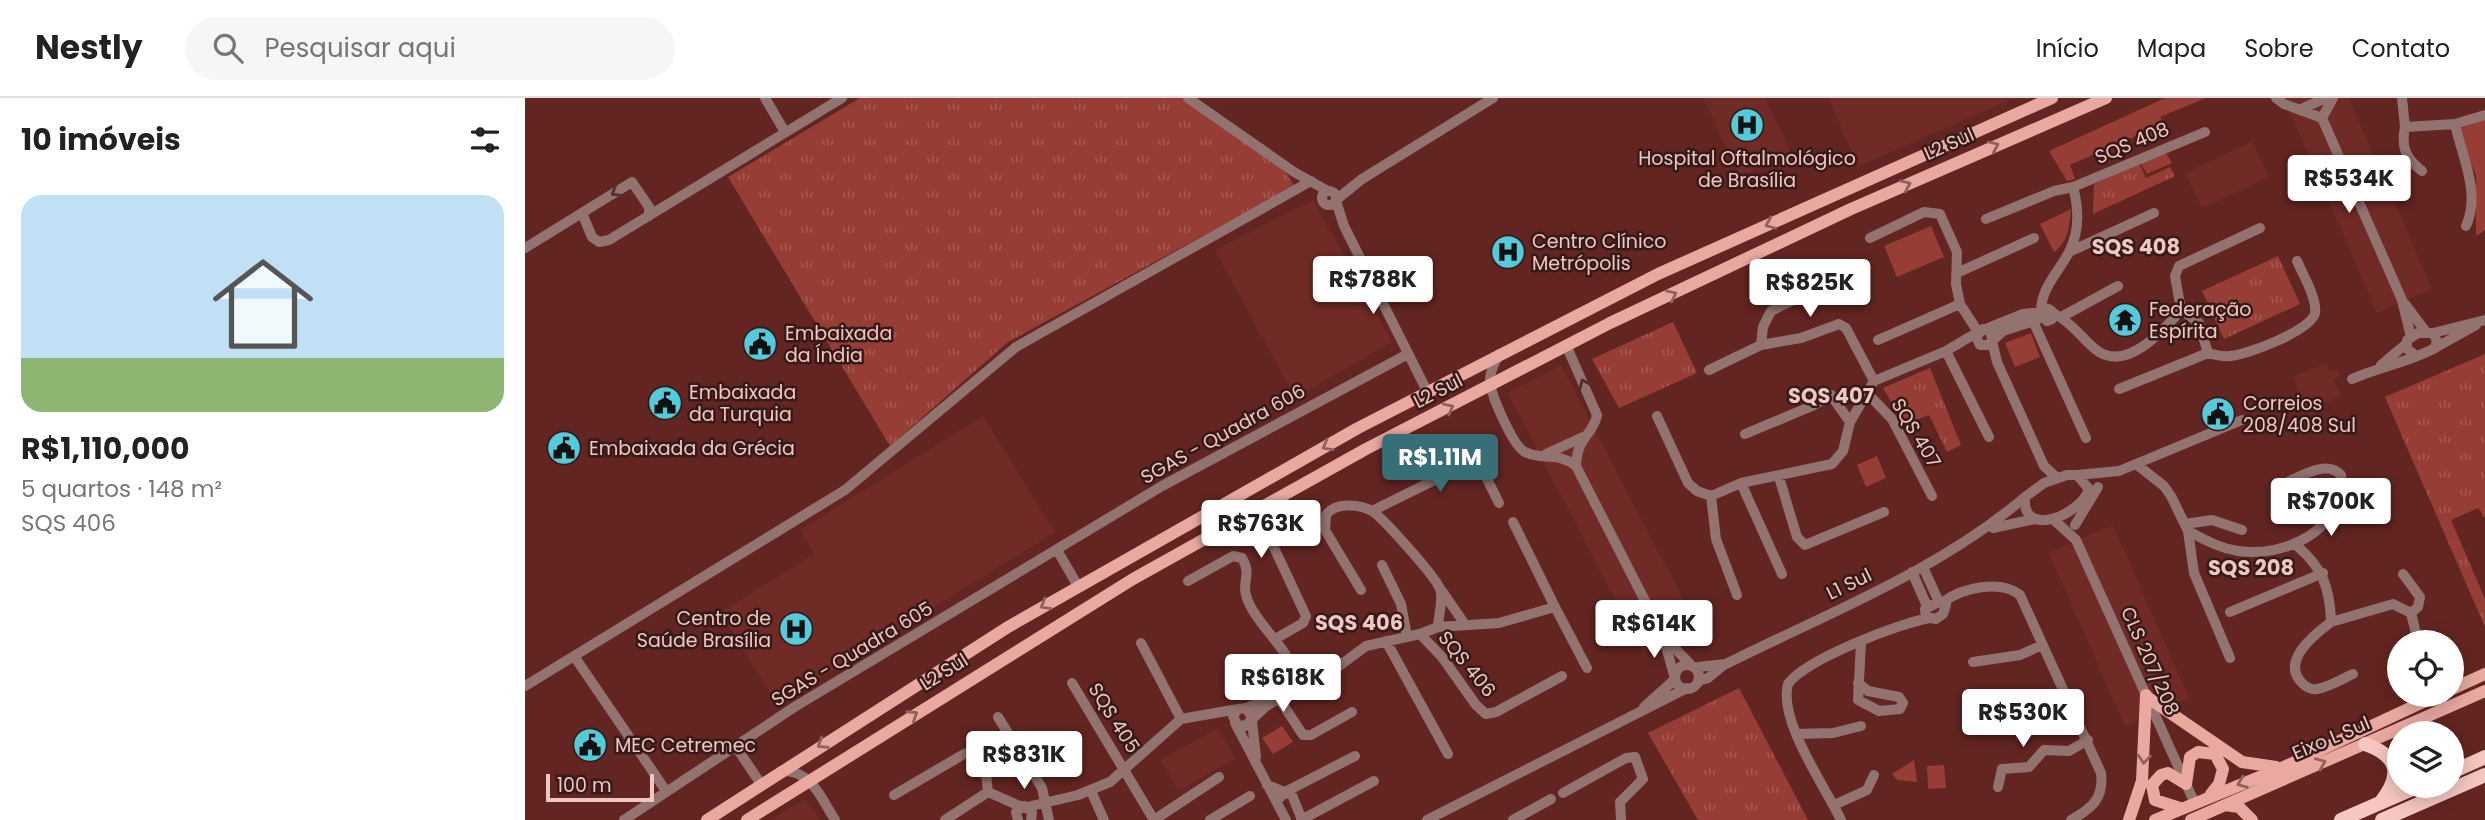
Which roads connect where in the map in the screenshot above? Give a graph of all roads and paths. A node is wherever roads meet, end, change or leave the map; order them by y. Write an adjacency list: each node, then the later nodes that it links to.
1 (765, 98): 20 (street)
2 (842, 98): 20 (street)
3 (1188, 98): 24 (street)
4 (1493, 98): 23 (street)
5 (2052, 98): 11 (main road, L2 Sul)
6 (2106, 98): 16 (main road, L2 Sul)
7 (2276, 98): 12 (street)
8 (2326, 98): 12 (street)
9 (2333, 98): 15 (street)
10 (2402, 98): 18 (street)
11 (2037, 105): 13 (main road, L2 Sul); 16 (main road)
12 (2301, 109): 15 (street)
13 (2018, 113): 19 (main road); 25 (main road, L2 Sul)
14 (2485, 115): 17 (street)
15 (2322, 118): 48 (street)
16 (2050, 121): 19 (main road, L2 Sul)
17 (2455, 124): 18 (street); 37 (street)
18 (2405, 127): 22 (street)
19 (2027, 131): 30 (main road, L2 Sul, one-way to 19)
20 (785, 132): 32 (street)
21 (2205, 132): 26 (street, SQS 408)
22 (2422, 171)
23 (1362, 179): 27 (street); 29 (street)
24 (1309, 183): 29 (street); 154 (street)
25 (1863, 184): 28 (main road, L2 Sul); 30 (main road)
26 (2073, 187): 35 (street, SQS 408); 42 (street)
27 (1353, 188): 29 (street); 36 (street)
28 (1843, 192): 31 (main road); 47 (main road, L2 Sul, one-way to 47)
29 (1330, 198): 36 (street)
30 (1871, 200): 31 (main road, L2 Sul)
31 (1851, 209): 51 (main road, L2 Sul, one-way to 31)
32 (652, 211): 34 (street); 34 (street, one-way to 34)
33 (2154, 213): 42 (street)
34 (580, 217): 41 (street)
35 (1986, 219)
36 (1344, 226): 66 (street)
37 (2466, 226)
38 (2260, 228): 52 (street)
39 (1870, 238): 44 (street)
40 (2034, 239): 44 (street)
41 (525, 248)
42 (2069, 252): 53 (street)
43 (2297, 261): 64 (street)
44 (1957, 273): 50 (street)
45 (1844, 275): 61 (street)
46 (2118, 286): 53 (street)
47 (1625, 291): 49 (main road, L2 Sul); 51 (main road)
48 (2402, 300): 56 (street); 59 (street)
49 (1605, 302): 55 (main road); 65 (main road, L2 Sul)
50 (1960, 304): 57 (street); 58 (street)
51 (1638, 310): 55 (main road, L2 Sul)
52 (2181, 310): 53 (street); 64 (street)
53 (2047, 315): 57 (street); 85 (street)
54 (2482, 321): 56 (street); 62 (street)
55 (1610, 323): 60 (main road, L2 Sul)
56 (2429, 332): 59 (street); 62 (street)
57 (1985, 338): 63 (street, SQS 407); 92 (street)
58 (1878, 340)
59 (2408, 340): 67 (street); 68 (street)
60 (1566, 345): 72 (main road, L2 Sul); 83 (street, one-way to 60)
61 (1761, 345): 69 (street, SQS 407); 71 (street, SQS 407)
62 (2435, 348): 67 (street)
63 (1949, 349): 71 (street, SQS 407); 84 (street)
64 (2208, 353): 73 (street)
65 (1500, 354): 72 (street); 75 (main road, L2 Sul)
66 (1408, 355): 75 (street); 120 (street, SGAS - Quadra 606)
67 (2417, 356): 68 (street)
68 (2378, 368): 70 (street)
69 (1709, 369)
70 (2352, 379)
71 (1874, 382): 74 (street, SQS 407)
72 (1491, 386): 82 (main road, L2 Sul, one-way to 72); 88 (street)
73 (2119, 389)
74 (1866, 392): 79 (street, SQS 407); 102 (street, SQS 407)
75 (1428, 393): 76 (main road, L2 Sul)
76 (1387, 413): 80 (main road, L2 Sul); 82 (main road)
77 (1657, 416): 101 (street)
78 (2242, 420): 90 (street)
79 (1850, 422): 81 (street); 95 (street, SQS 407)
80 (1358, 428): 87 (main road); 119 (main road, L2 Sul, one-way to 119)
81 (1745, 434)
82 (1394, 435): 87 (main road, L2 Sul)
83 (1583, 437): 88 (street); 91 (street)
84 (1989, 437)
85 (2086, 438)
86 (1468, 442): 89 (street)
87 (1366, 449): 122 (main road, L2 Sul)
88 (1545, 454): 91 (street)
89 (1477, 459): 105 (street); 107 (street)
90 (2136, 464): 93 (street); 114 (street)
91 (1576, 466): 147 (street)
92 (2044, 466): 96 (street); 98 (street)
93 (2119, 471): 94 (street); 100 (street)
94 (2077, 475): 96 (street, L1 Sul); 103 (street)
95 (1779, 477): 97 (street, SQS 407); 108 (street)
96 (2057, 478): 98 (street, L1 Sul)
97 (1741, 483): 101 (street, SQS 407); 127 (street)
98 (2044, 483): 104 (street, L1 Sul)
99 (2283, 484): 118 (street)
100 (2098, 488): 103 (street); 113 (street)
101 (1711, 496): 134 (street)
102 (1932, 496)
103 (2086, 496): 106 (street)
104 (2025, 497): 109 (street); 115 (street, L1 Sul)
105 (1499, 503)
106 (2074, 509): 110 (street); 113 (street, CLS 207/208)
107 (1372, 511): 132 (street); 133 (street, SQS 406)
108 (1884, 512)
109 (2035, 519): 110 (street, L1 Sul); 111 (street, L1 Sul)
110 (2053, 519): 113 (street)
111 (2016, 521): 113 (street); 115 (street, L1 Sul)
112 (1513, 522): 136 (street)
113 (2071, 527): 175 (street, CLS 207/208)
114 (2187, 527): 116 (street); 118 (street); 155 (street)
115 (1985, 530): 124 (street, L1 Sul)
116 (2242, 530)
117 (1271, 541): 149 (street)
118 (2296, 545): 126 (street)
119 (1145, 547): 121 (main road, L2 Sul); 122 (main road)
120 (1057, 550): 131 (street); 194 (street, SGAS - Quadra 605)
121 (1123, 559): 129 (main road); 131 (main road, L2 Sul)
122 (1161, 564): 129 (main road, L2 Sul)
123 (1382, 565): 148 (street, SQS 406)
124 (1923, 567): 125 (street, L1 Sul); 135 (street)
125 (1912, 572): 137 (street); 157 (street, L1 Sul)
126 (2323, 573): 138 (street); 142 (street)
127 (1782, 574)
128 (2403, 574): 139 (street)
129 (1133, 579): 191 (main road, L2 Sul, one-way to 129)
130 (1188, 581): 149 (street)
131 (1078, 586): 183 (main road, L2 Sul, one-way to 183)
132 (1361, 590)
133 (1441, 591): 140 (street, SQS 406); 141 (street, SQS 406)
134 (1737, 594)
135 (1942, 605): 137 (street); 137 (street); 153 (street)
136 (1555, 607): 143 (street, SQS 406); 159 (street)
137 (1927, 612): 151 (street)
138 (2230, 612)
139 (2411, 613): 142 (street); 145 (street)
140 (1456, 614): 141 (street, SQS 406); 143 (street, SQS 406)
141 (1439, 615): 144 (street, SQS 406)
142 (2331, 622): 160 (street)
143 (1464, 623): 144 (street, SQS 406)
144 (1438, 627): 146 (street, SQS 406)
145 (2416, 630)
146 (1420, 634): 148 (street, SQS 406); 162 (street, SQS 406)
147 (1663, 636): 158 (street); 163 (street)
148 (1407, 637): 150 (street, SQS 406)
149 (1275, 639): 166 (street)
150 (1386, 641): 166 (street, SQS 406); 196 (street)
151 (1861, 642): 167 (street); 190 (street)
152 (1140, 643): 184 (street)
153 (2042, 645): 156 (street); 173 (street)
154 (574, 656): 169 (street); 212 (street)
155 (2230, 658)
156 (1973, 662)
157 (1725, 664): 158 (street, L1 Sul); 164 (street, L1 Sul)
158 (1695, 666): 163 (street); 164 (street)
159 (1587, 668)
160 (2353, 674)
161 (2485, 674): 168 (main road)
162 (1562, 676)
163 (1674, 678): 170 (street); 177 (street)
164 (1698, 681): 170 (street, L1 Sul)
165 (1072, 683): 202 (street, SQS 405)
166 (1295, 683): 174 (street, SQS 406)
167 (1858, 683): 171 (street); 176 (street)
168 (2464, 684)
169 (525, 686)
170 (1687, 688): 177 (street)
171 (1868, 691): 176 (street); 176 (street)
172 (2485, 691): 193 (main road, Eixo L Sul)
173 (2066, 695): 187 (street); 192 (street)
174 (1277, 696): 179 (street, SQS 406); 180 (street); 185 (street, SQS 406)
175 (2146, 696): 200 (main road); 215 (street, CLS 207/208); 248 (main road, one-way to 248)
176 (1858, 700)
177 (1644, 707): 232 (street)
178 (2412, 707): 200 (main road, Eixo L Sul)
179 (1242, 708): 181 (street, SQS 405); 185 (street); 186 (street)
180 (1352, 712)
181 (1197, 714): 184 (street, SQS 405); 186 (street, SQS 405)
182 (998, 717): 225 (street)
183 (865, 718): 189 (main road, L2 Sul); 191 (main road)
184 (1181, 719): 202 (street, SQS 405)
185 (1252, 720): 186 (street, SQS 405); 199 (street)
186 (1235, 722): 199 (street)
187 (2005, 723)
188 (1861, 726): 190 (street)
189 (844, 731): 195 (main road); 203 (main road, L2 Sul, one-way to 203)
190 (1797, 734): 226 (street)
191 (880, 736): 195 (main road, L2 Sul)
192 (2088, 740): 211 (street); 247 (street)
193 (2365, 744): 224 (highway); 227 (main road, Eixo L Sul, one-way to 193)
194 (736, 747): 209 (street); 212 (street, SGAS - Quadra 605)
195 (855, 751): 207 (main road, L2 Sul)
196 (1448, 754)
197 (1355, 756): 214 (street)
198 (2485, 757): 201 (highway)
199 (1256, 761): 210 (street)
200 (2286, 766): 218 (main road, Eixo L Sul, one-way to 218)
201 (2464, 767)
202 (1125, 770): 213 (street, SQS 405); 240 (street, SQS 405)
203 (780, 771): 207 (street); 209 (main road, L2 Sul)
204 (1874, 775): 226 (street)
205 (2485, 775): 253 (highway)
206 (1219, 777): 240 (street, SQS 405)
207 (809, 780): 235 (main road, L2 Sul); 236 (street)
208 (1374, 781): 243 (street)
209 (761, 784): 234 (main road, L2 Sul)
210 (1267, 785): 214 (street); 223 (street)
211 (1998, 787)
212 (666, 791): 233 (street, SGAS - Quadra 605)
213 (1091, 791): 225 (street, SQS 405); 239 (street)
214 (1287, 791): 223 (street); 243 (street)
215 (2189, 791): 218 (main road); 229 (main road)
216 (1563, 793): 245 (street)
217 (991, 794): 219 (street); 228 (street); 230 (street); 237 (street)
218 (2211, 794): 229 (main road, Eixo L Sul)
219 (894, 795)
220 (1250, 796): 241 (street)
221 (2390, 798): 224 (highway)
222 (1551, 799): 244 (street)
223 (1276, 801): 242 (street)
224 (2381, 802): 252 (highway)
225 (1048, 805): 228 (street, SQS 405); 231 (street, SQS 405); 238 (street)
226 (1834, 805): 246 (street)
227 (2225, 805): 250 (main road, Eixo L Sul); 251 (main road)
228 (1024, 807): 230 (street); 231 (street)
229 (2180, 808): 249 (main road, Eixo L Sul)
230 (1017, 819)
231 (1032, 819)
232 (1430, 819)
233 (624, 820)
234 (707, 820)
235 (747, 820)
236 (835, 820)
237 (945, 820)
238 (1049, 820)
239 (1104, 820)
240 (1154, 820)
241 (1210, 820)
242 (1286, 820)
243 (1302, 820)
244 (1513, 820)
245 (1621, 820)
246 (1841, 820)
247 (2071, 820)
248 (2129, 820)
249 (2155, 820)
250 (2191, 820)
251 (2252, 820)
252 (2341, 820)
253 (2382, 820)

